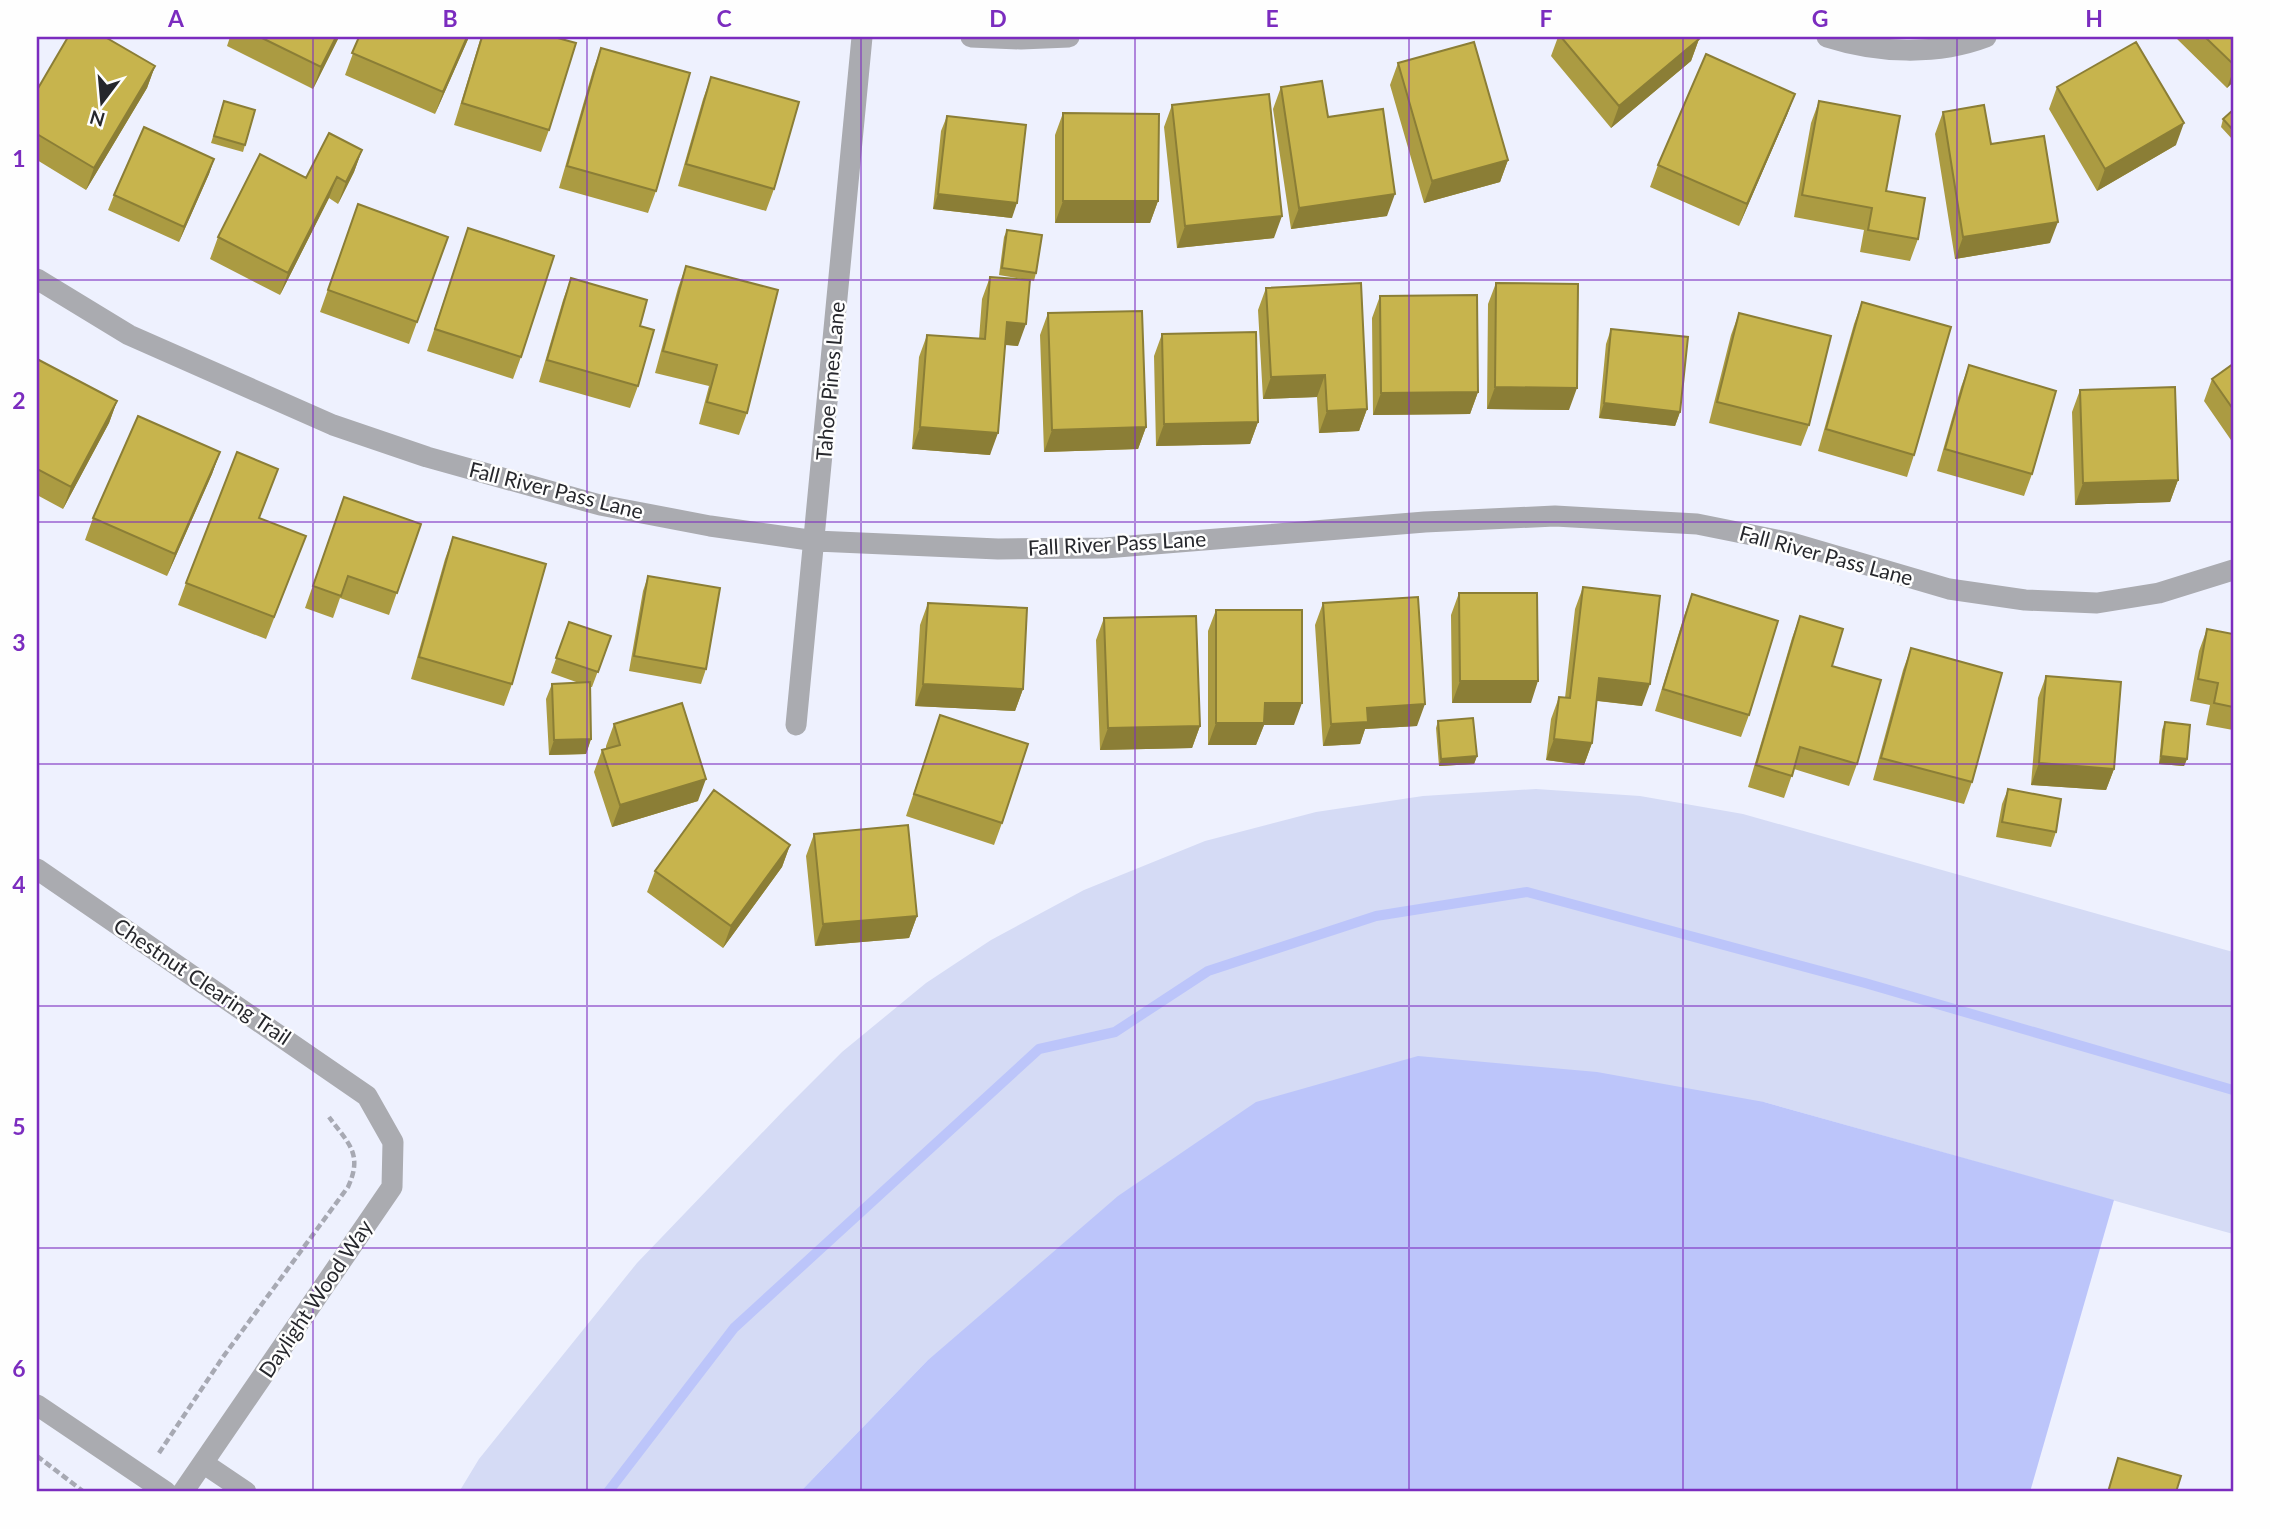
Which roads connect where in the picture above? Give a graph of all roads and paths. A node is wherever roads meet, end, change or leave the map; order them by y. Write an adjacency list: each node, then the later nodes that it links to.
1 (862, 37): 7 (street, Tahoe Pines Lane)
2 (971, 37): 3 (street)
3 (1069, 37)
4 (1827, 37): 5 (street)
5 (1986, 37)
6 (37, 279): 7 (street, Fall River Pass Lane)
7 (816, 541): 8 (street, Fall River Pass Lane); 9 (street, Tahoe Pines Lane)
8 (2233, 570)
9 (796, 725)
10 (37, 869): 11 (street, Chestnut Clearing Trail)
11 (368, 1096): 15 (street, Daylight Wood Way)
12 (329, 1117): 16 (path)
13 (37, 1405): 16 (street)
14 (37, 1456): 17 (path)
15 (203, 1463): 19 (street, Daylight Wood Way); 20 (street)
16 (143, 1477): 18 (street)
17 (84, 1492)
18 (166, 1492)
19 (183, 1492)
20 (246, 1492)

